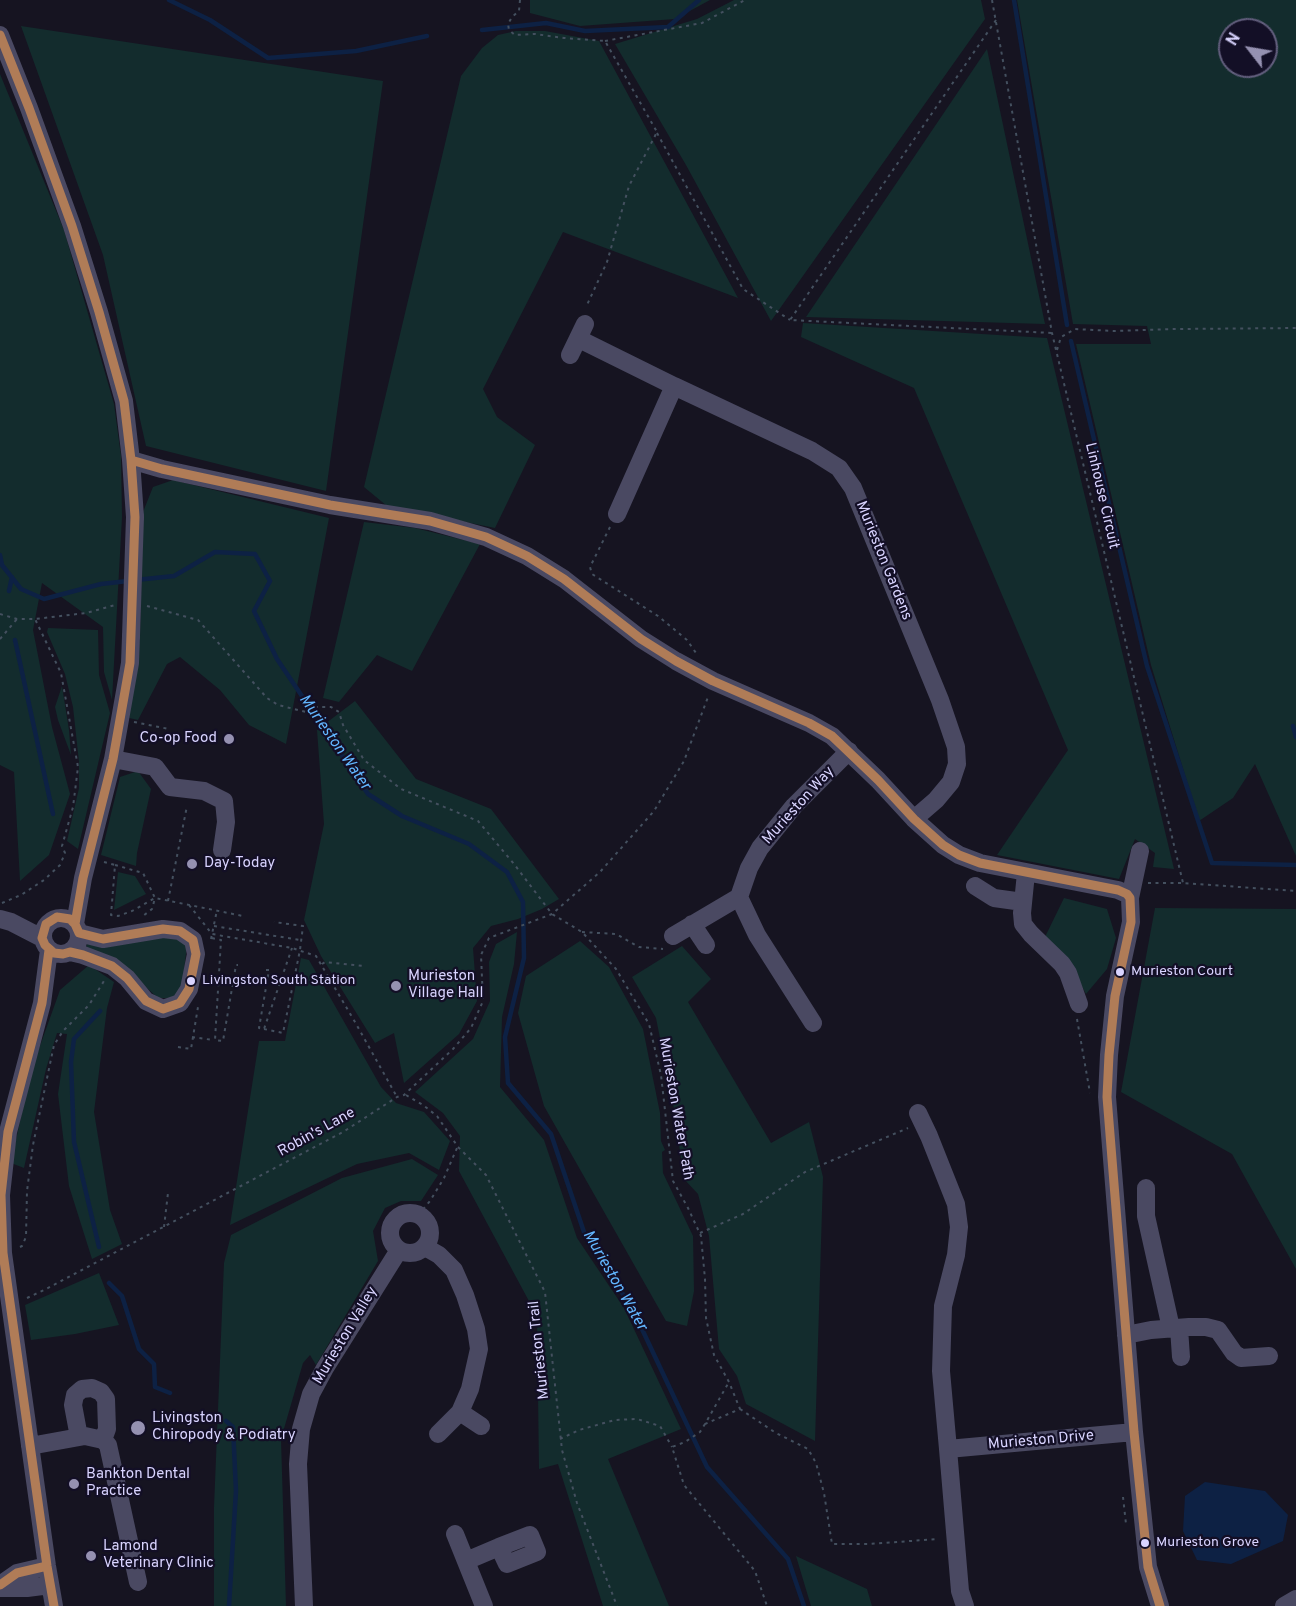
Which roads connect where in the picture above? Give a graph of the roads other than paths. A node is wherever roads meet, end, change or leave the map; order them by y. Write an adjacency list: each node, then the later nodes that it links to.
1 (0, 34): 4 (street)
2 (578, 339): 3 (street, Murieston Gardens)
3 (674, 386): 5 (street); 8 (street, Murieston Gardens)
4 (131, 460): 6 (street); 7 (street, bridge)
5 (626, 507)
6 (849, 751): 8 (street); 14 (street, Murieston Way)
7 (113, 759): 9 (street); 18 (street)
8 (914, 819): 11 (street)
9 (222, 850)
10 (1140, 851): 13 (street)
11 (1026, 873): 13 (street); 15 (street)
12 (975, 886): 15 (street)
13 (1132, 891): 28 (street)
14 (739, 897): 17 (street); 22 (street)
15 (1023, 902): 21 (street)
16 (6, 920): 18 (street)
17 (692, 924): 19 (street); 20 (street)
18 (61, 937): 18 (street); 37 (street)
19 (670, 943)
20 (706, 945)
21 (1079, 1004)
22 (813, 1023)
23 (928, 1124): 38 (street)
24 (1146, 1188): 27 (street)
25 (425, 1247): 26 (street); 26 (street); 31 (street)
26 (399, 1250): 48 (street, Murieston Valley)
27 (1175, 1328): 28 (street); 29 (street); 30 (street)
28 (1126, 1335): 33 (street)
29 (1269, 1356)
30 (1180, 1357)
31 (460, 1412): 32 (street); 34 (street)
32 (481, 1426)
33 (1134, 1432): 38 (street, Murieston Drive); 51 (street)
34 (438, 1434)
35 (79, 1437): 36 (street); 36 (street); 37 (street)
36 (103, 1440): 43 (street)
37 (30, 1446): 42 (street)
38 (948, 1449): 50 (street)
39 (455, 1534): 41 (street)
40 (500, 1547): 41 (street)
41 (466, 1561): 49 (street)
42 (47, 1566): 44 (street); 45 (street)
43 (138, 1582)
44 (50, 1585): 45 (street); 47 (street)
45 (0, 1587)
46 (1296, 1599): 52 (street)
47 (54, 1606)
48 (304, 1606)
49 (484, 1606)
50 (965, 1606)
51 (1160, 1606)
52 (1284, 1606)

